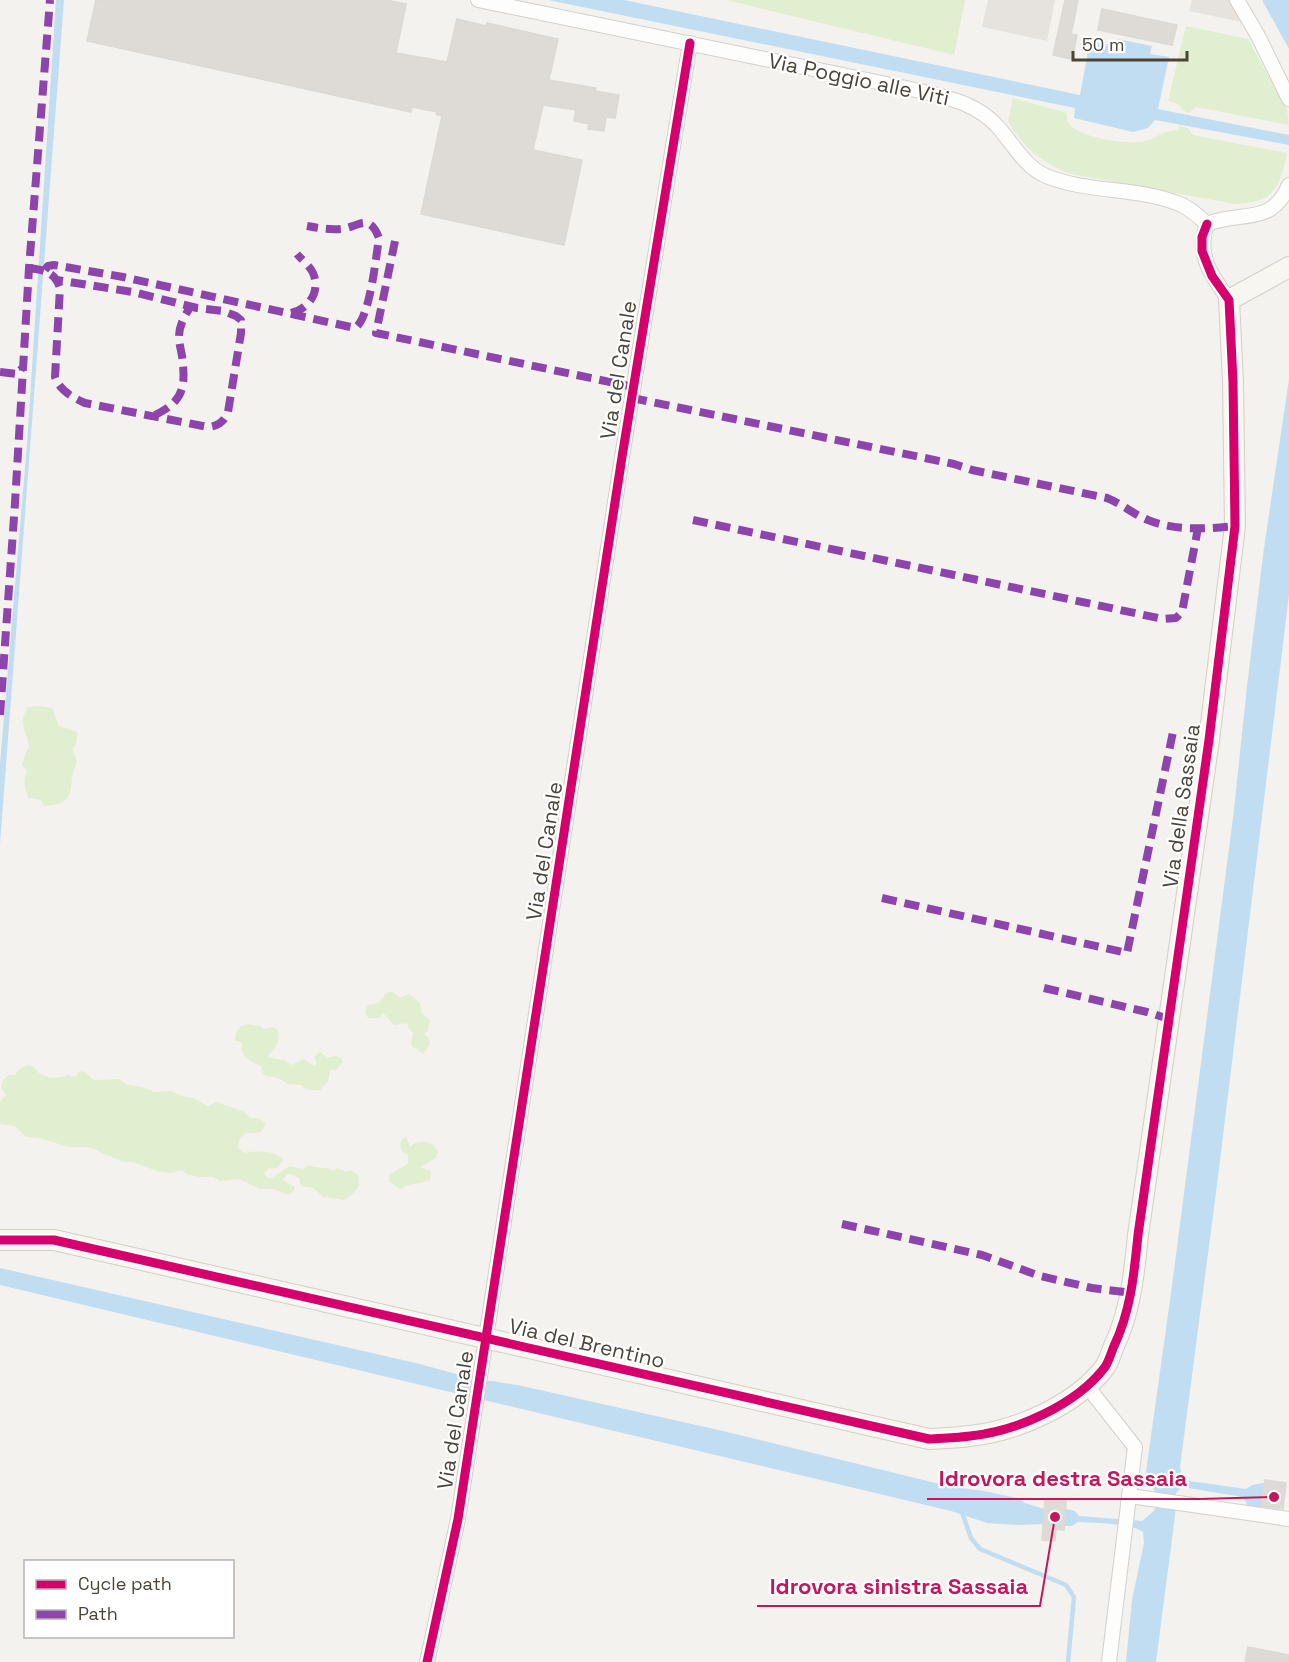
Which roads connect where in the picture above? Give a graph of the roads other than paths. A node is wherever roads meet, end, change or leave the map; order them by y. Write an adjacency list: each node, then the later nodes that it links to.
1 (478, 0): 3 (street, Via Poggio alle Viti)
2 (1237, 0): 4 (street)
3 (690, 43): 6 (street, Via Poggio alle Viti); 10 (street, Via del Canale)
4 (1289, 99)
5 (1289, 185): 6 (street)
6 (1207, 224): 8 (street)
7 (1284, 269): 8 (street)
8 (1229, 300): 11 (street, Via della Sassaia)
9 (0, 1240): 10 (street, Via del Brentino)
10 (486, 1338): 11 (street, Via del Brentino); 14 (street, Via del Canale)
11 (1087, 1386): 12 (street)
12 (1130, 1497): 13 (street); 15 (street)
13 (1289, 1519)
14 (427, 1662)
15 (1109, 1662)

